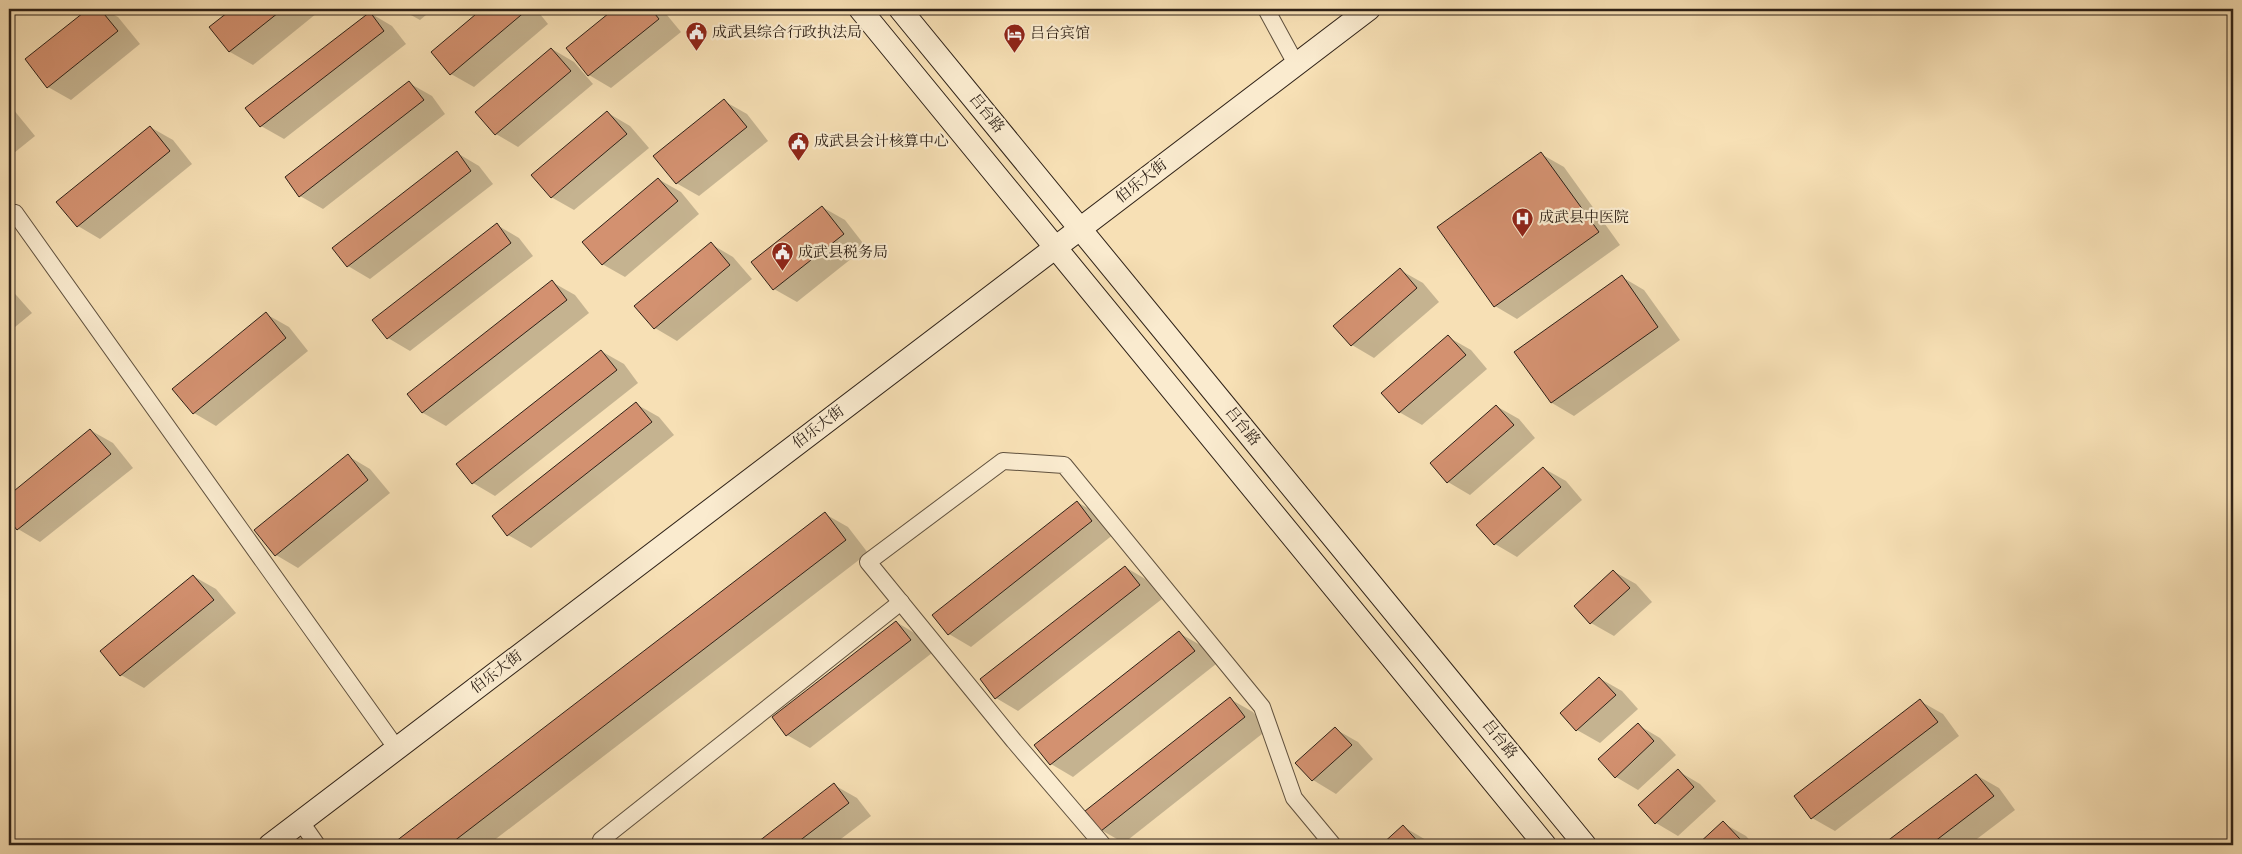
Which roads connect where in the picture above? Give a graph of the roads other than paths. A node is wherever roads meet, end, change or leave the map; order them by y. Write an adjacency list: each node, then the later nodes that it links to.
1 (860, 9): 8 (main road, 吕台路)
2 (900, 9): 7 (main road, 吕台路)
3 (1266, 9): 5 (street)
4 (1369, 9): 5 (main road, 伯乐大街)
5 (1296, 64): 7 (main road, 伯乐大街)
6 (15, 214): 10 (street)
7 (1080, 230): 8 (main road, 伯乐大街); 18 (main road, 吕台路)
8 (1056, 248): 10 (main road, 伯乐大街); 17 (main road, 吕台路)
9 (901, 602): 14 (street); 15 (street); 16 (street)
10 (397, 749): 11 (main road, 伯乐大街)
11 (301, 822): 12 (main road, 伯乐大街); 13 (street)
12 (270, 845)
13 (317, 845)
14 (609, 845)
15 (1104, 845)
16 (1333, 845)
17 (1545, 845)
18 (1585, 845)

